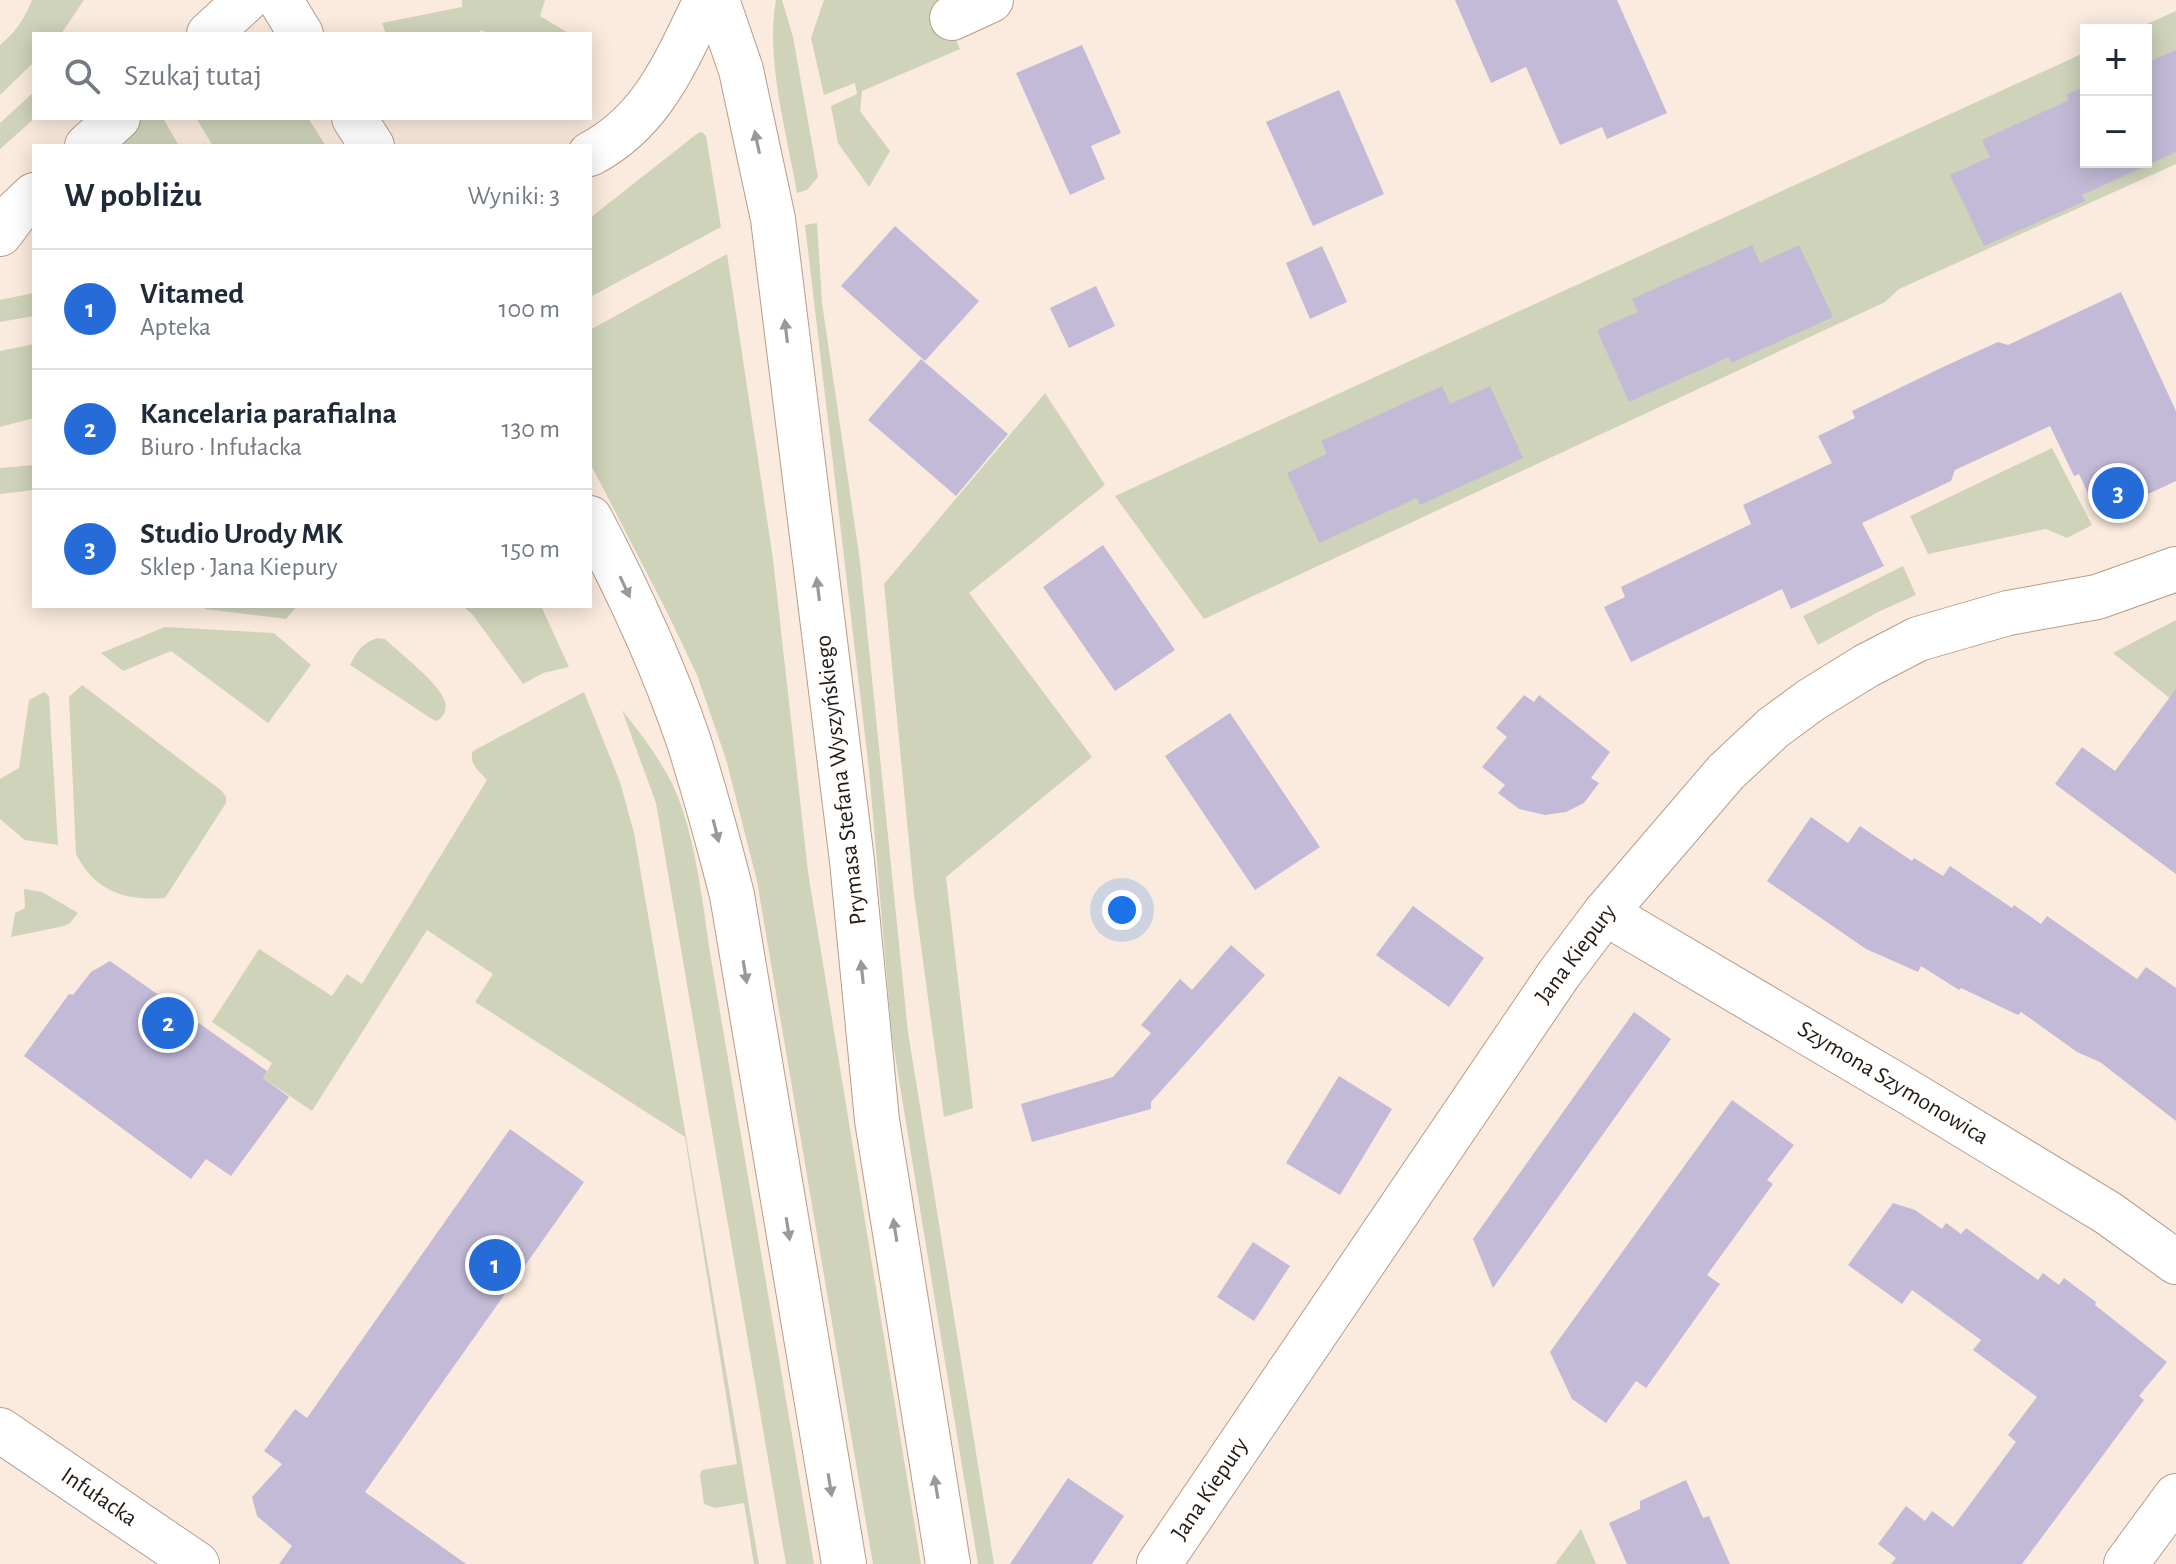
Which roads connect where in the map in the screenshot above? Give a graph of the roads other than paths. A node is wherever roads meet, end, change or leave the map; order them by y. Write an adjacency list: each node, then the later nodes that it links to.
1 (246, 0): 7 (main road)
2 (280, 0): 8 (main road)
3 (706, 0): 13 (main road)
4 (717, 0): 26 (main road, Prymasa Stefana Wyszyńskiego, one-way to 4)
5 (991, 0): 6 (main road)
6 (952, 18)
7 (211, 32)
8 (300, 32)
9 (116, 120): 11 (main road)
10 (355, 120): 12 (main road)
11 (89, 144)
12 (371, 144)
13 (592, 153)
14 (32, 197): 15 (main road)
15 (0, 234)
16 (0, 244): 17 (main road)
17 (32, 245)
18 (592, 522): 25 (main road, one-way to 25)
19 (2176, 569): 20 (main road, Jana Kiepury)
20 (1605, 913): 21 (main road, Szymona Szymonowica); 27 (main road, Jana Kiepury)
21 (2176, 1262)
22 (0, 1430): 24 (main road, Infułacka)
23 (2176, 1496): 28 (main road)
24 (197, 1564)
25 (844, 1564)
26 (948, 1564)
27 (1159, 1564)
28 (2126, 1564)

